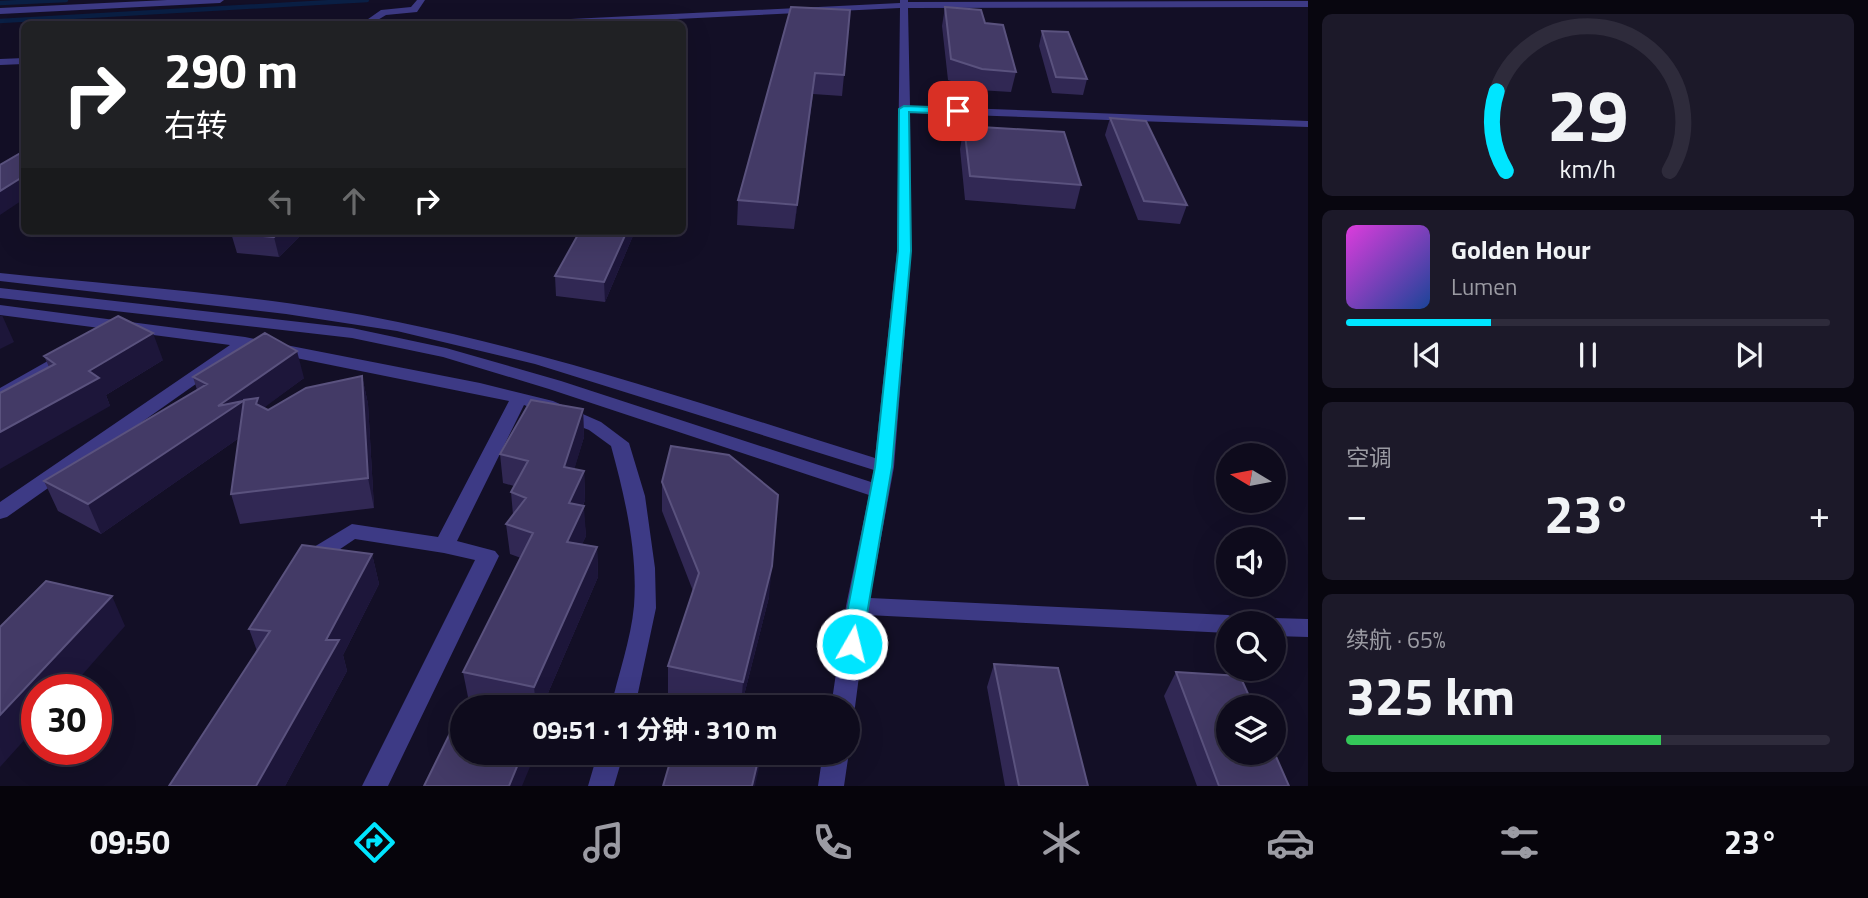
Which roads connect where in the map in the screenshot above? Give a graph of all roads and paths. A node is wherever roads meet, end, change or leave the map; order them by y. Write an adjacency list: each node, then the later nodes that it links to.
1 (220, 0): 5 (street)
2 (421, 1): 6 (street)
3 (904, 2): 4 (street); 7 (street); 10 (street)
4 (1308, 4)
5 (0, 11)
6 (370, 21)
7 (581, 21)
8 (21, 61): 9 (street)
9 (0, 62)
10 (904, 109): 11 (street); 21 (street)
11 (1308, 124)
12 (0, 278): 21 (street)
13 (0, 293): 22 (street)
14 (0, 310): 15 (street)
15 (121, 323): 16 (street); 19 (street)
16 (245, 342): 17 (street); 23 (street)
17 (375, 368): 18 (street); 20 (street)
18 (353, 382)
19 (0, 395)
20 (519, 398): 24 (street); 30 (street)
21 (884, 467): 22 (street)
22 (879, 491): 26 (street)
23 (0, 513)
24 (444, 545): 25 (street); 34 (street)
25 (288, 573)
26 (858, 606): 27 (street); 31 (street)
27 (1216, 623)
28 (1286, 627): 29 (street)
29 (1308, 628)
30 (626, 695)
31 (845, 695)
32 (607, 765): 35 (street)
33 (834, 765): 36 (street)
34 (375, 786)
35 (601, 786)
36 (831, 786)

